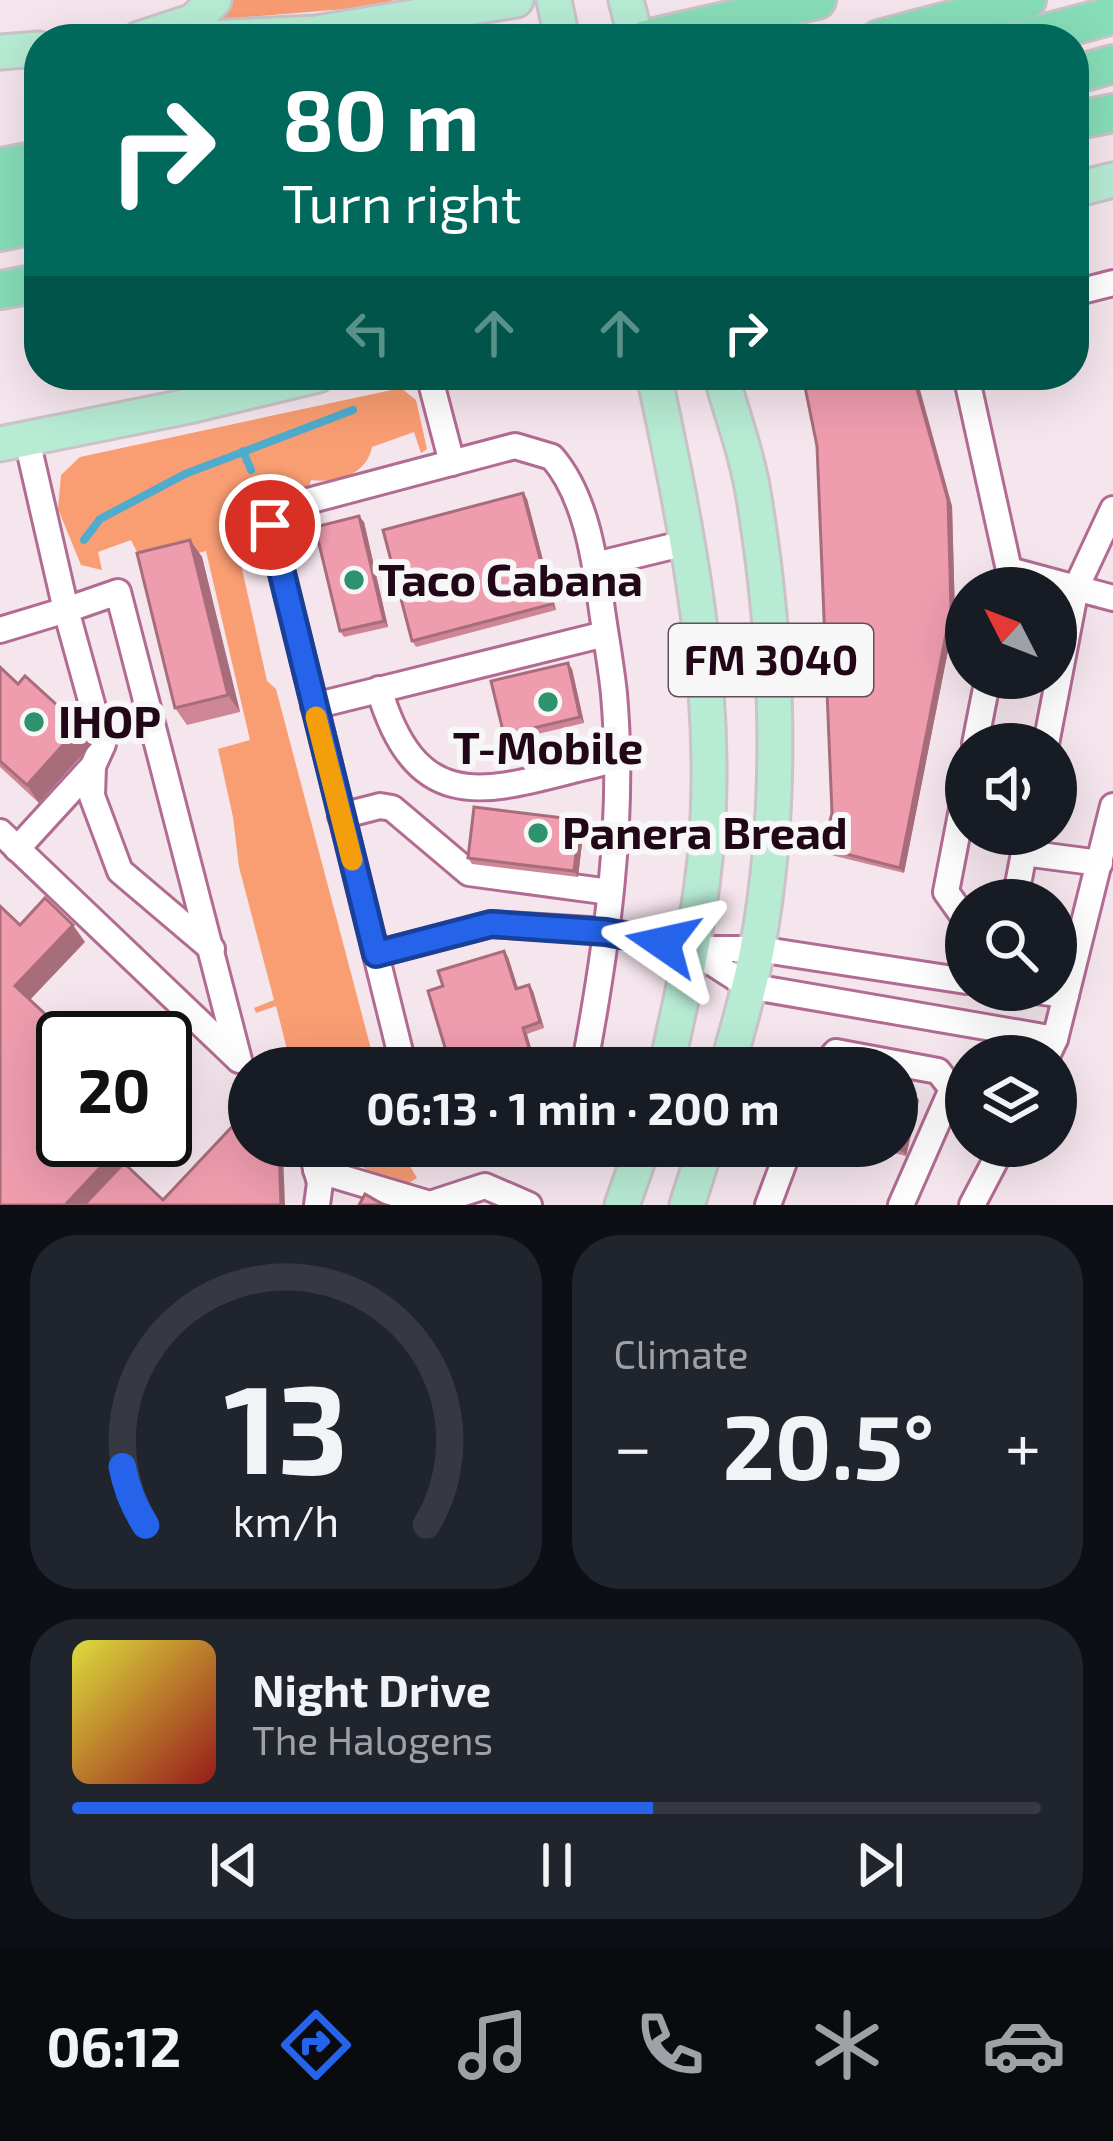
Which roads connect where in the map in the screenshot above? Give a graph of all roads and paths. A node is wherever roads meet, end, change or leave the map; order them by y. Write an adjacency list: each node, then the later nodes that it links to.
1 (214, 0): 7 (main road)
2 (516, 0): 8 (main road)
3 (790, 0): 9 (highway)
4 (817, 0): 10 (highway)
5 (1027, 0): 11 (highway)
6 (1113, 15): 12 (highway)
7 (185, 24)
8 (371, 24)
9 (706, 24)
10 (710, 24)
11 (936, 24)
12 (1079, 24)
13 (250, 390): 21 (main road)
14 (433, 390): 22 (street)
15 (640, 390): 20 (main road)
16 (657, 390): 20 (main road, FM 3040)
17 (725, 390): 23 (main road, FM 3040)
18 (744, 390): 23 (main road)
19 (969, 390): 27 (street)
20 (665, 429): 25 (main road, FM 3040)
21 (13, 442): 31 (street)
22 (452, 463): 26 (street); 35 (street)
23 (754, 495): 47 (main road, FM 3040)
24 (1113, 508): 28 (street)
25 (690, 542): 26 (street); 46 (main road, FM 3040)
26 (595, 566): 33 (street)
27 (1005, 567)
28 (1077, 587)
29 (1077, 589): 30 (street)
30 (1113, 598)
31 (66, 610): 32 (street); 37 (street); 45 (street)
32 (0, 631)
33 (605, 634): 34 (street); 36 (street)
34 (380, 689): 35 (street); 36 (street)
35 (314, 706): 39 (street)
36 (615, 760): 43 (street)
37 (93, 766): 40 (street); 45 (street)
38 (1113, 806): 42 (street)
39 (341, 816): 43 (street); 49 (street)
40 (9, 841): 58 (street)
41 (1069, 855): 42 (street)
42 (1100, 863): 48 (street)
43 (610, 892): 44 (street)
44 (606, 932): 46 (street); 49 (street); 55 (street)
45 (212, 949): 53 (street)
46 (689, 949): 47 (street); 51 (street); 56 (main road, FM 3040)
47 (758, 949): 50 (street); 51 (main road, FM 3040)
48 (1077, 952)
49 (376, 954): 54 (street)
50 (945, 978)
51 (748, 986): 52 (street); 57 (main road, FM 3040)
52 (991, 1035)
53 (239, 1047)
54 (399, 1047)
55 (587, 1047)
56 (670, 1047)
57 (732, 1047)
58 (228, 1050)
59 (918, 1067): 71 (street)
60 (316, 1167): 66 (street)
61 (336, 1167): 67 (street)
62 (636, 1167): 68 (main road)
63 (699, 1167): 69 (main road)
64 (782, 1167): 70 (street)
65 (992, 1167): 72 (street)
66 (317, 1205)
67 (528, 1205)
68 (622, 1205)
69 (687, 1205)
70 (768, 1205)
71 (902, 1205)
72 (972, 1205)

